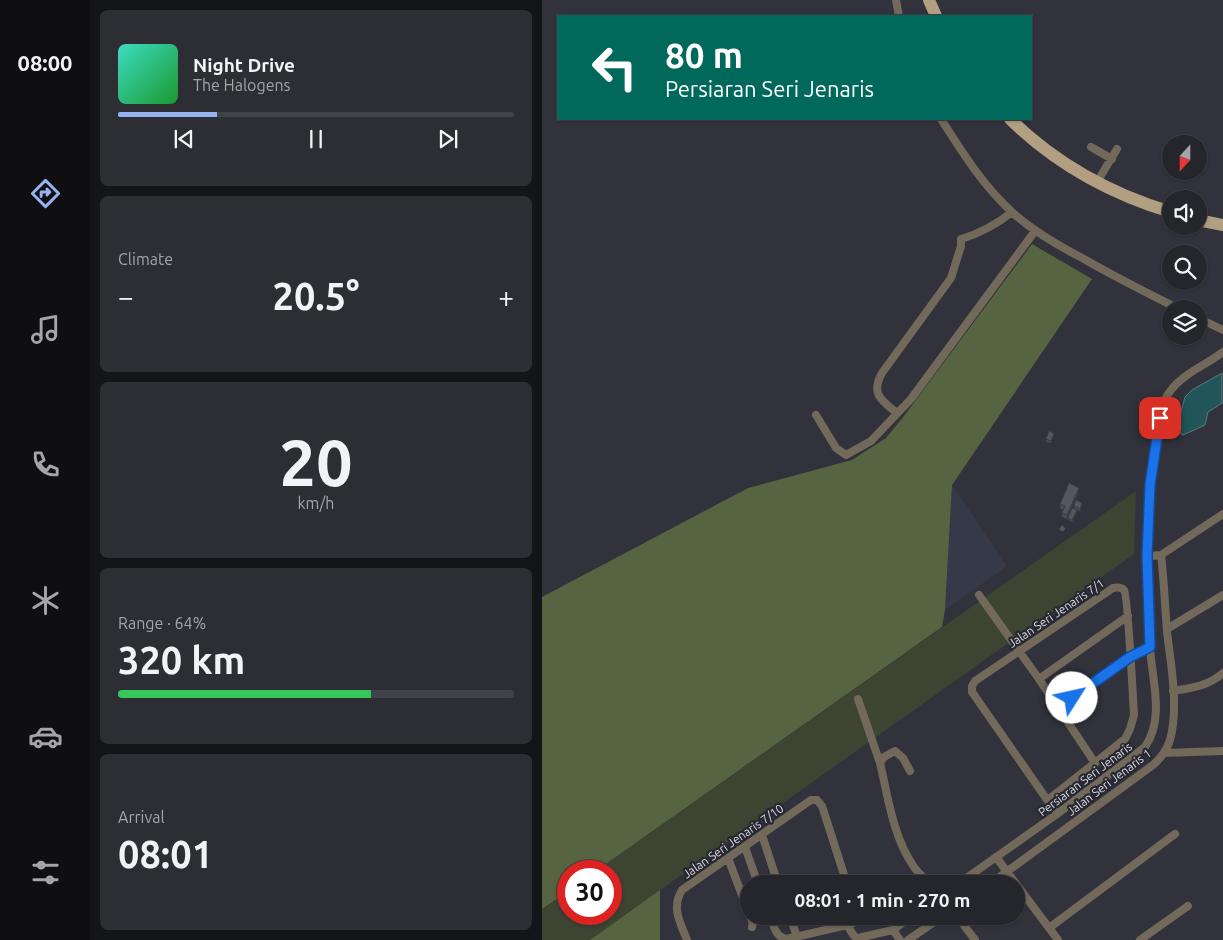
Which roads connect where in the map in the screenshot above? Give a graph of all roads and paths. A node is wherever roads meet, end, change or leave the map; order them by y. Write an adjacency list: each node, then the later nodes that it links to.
1 (896, 0): 3 (street)
2 (929, 0): 4 (main road)
3 (900, 15)
4 (936, 15)
5 (942, 120): 12 (street)
6 (1011, 120): 10 (main road)
7 (1091, 147): 9 (street)
8 (1117, 149): 9 (street)
9 (1112, 159): 10 (street)
10 (1097, 182): 11 (main road)
11 (1162, 209)
12 (1012, 212): 15 (street); 20 (street)
13 (1207, 222): 14 (main road)
14 (1222, 225)
15 (1036, 231): 16 (street); 20 (street)
16 (1162, 300)
17 (1207, 322): 18 (street)
18 (1222, 330)
19 (1222, 352): 24 (street, Persiaran Seri Jenaris)
20 (897, 413): 21 (street)
21 (816, 415)
22 (1222, 514): 23 (street)
23 (1161, 555): 24 (street); 28 (street, Jalan Seri Jenaris 1)
24 (1147, 556): 29 (street, Persiaran Seri Jenaris)
25 (979, 595): 30 (street)
26 (1222, 595): 28 (street)
27 (1128, 616): 30 (street, Jalan Seri Jenaris 7/1); 31 (street, Jalan Seri Jenaris 7/1); 33 (street)
28 (1167, 629): 34 (street, Jalan Seri Jenaris 1)
29 (1150, 647): 31 (street); 42 (street, Persiaran Seri Jenaris)
30 (1019, 651): 33 (street); 44 (street, Jalan Seri Jenaris 7/1)
31 (1130, 657): 36 (street); 40 (street, Jalan Seri Jenaris 7/1)
32 (1222, 673): 34 (street)
33 (1039, 679): 36 (street)
34 (1173, 691): 38 (street, Jalan Seri Jenaris 1)
35 (858, 699): 39 (street)
36 (1058, 708): 40 (street)
37 (1222, 751): 38 (street)
38 (1164, 753): 43 (street, Jalan Seri Jenaris 1)
39 (880, 763): 41 (street); 55 (street)
40 (1095, 763): 44 (street, Jalan Seri Jenaris 7/1)
41 (910, 771)
42 (1111, 774): 43 (street); 45 (street, Persiaran Seri Jenaris)
43 (1120, 788): 51 (street, Jalan Seri Jenaris 1)
44 (1048, 800): 45 (street)
45 (1057, 814): 49 (street, Persiaran Seri Jenaris)
46 (1175, 834): 66 (street)
47 (762, 835): 48 (street, Jalan Seri Jenaris 7/10); 53 (street); 54 (street, Jalan Seri Jenaris 7/10)
48 (745, 847): 50 (street, Jalan Seri Jenaris 7/10); 52 (street)
49 (996, 857): 51 (street); 56 (street, Persiaran Seri Jenaris)
50 (728, 858): 58 (street); 69 (street, Jalan Seri Jenaris 7/10)
51 (1007, 872): 57 (street, Jalan Seri Jenaris 1); 66 (street)
52 (755, 875)
53 (775, 875)
54 (844, 875)
55 (921, 875)
56 (971, 875)
57 (1003, 875)
58 (740, 890)
59 (1188, 906): 74 (street)
60 (773, 925): 68 (street)
61 (793, 925): 68 (street)
62 (847, 925): 67 (street); 68 (street)
63 (900, 925): 67 (street)
64 (930, 925): 71 (street)
65 (964, 925): 72 (street)
66 (1049, 928): 73 (street)
67 (893, 930): 70 (street)
68 (797, 937)
69 (686, 940)
70 (900, 940)
71 (908, 940)
72 (975, 940)
73 (1058, 940)
74 (1140, 940)

